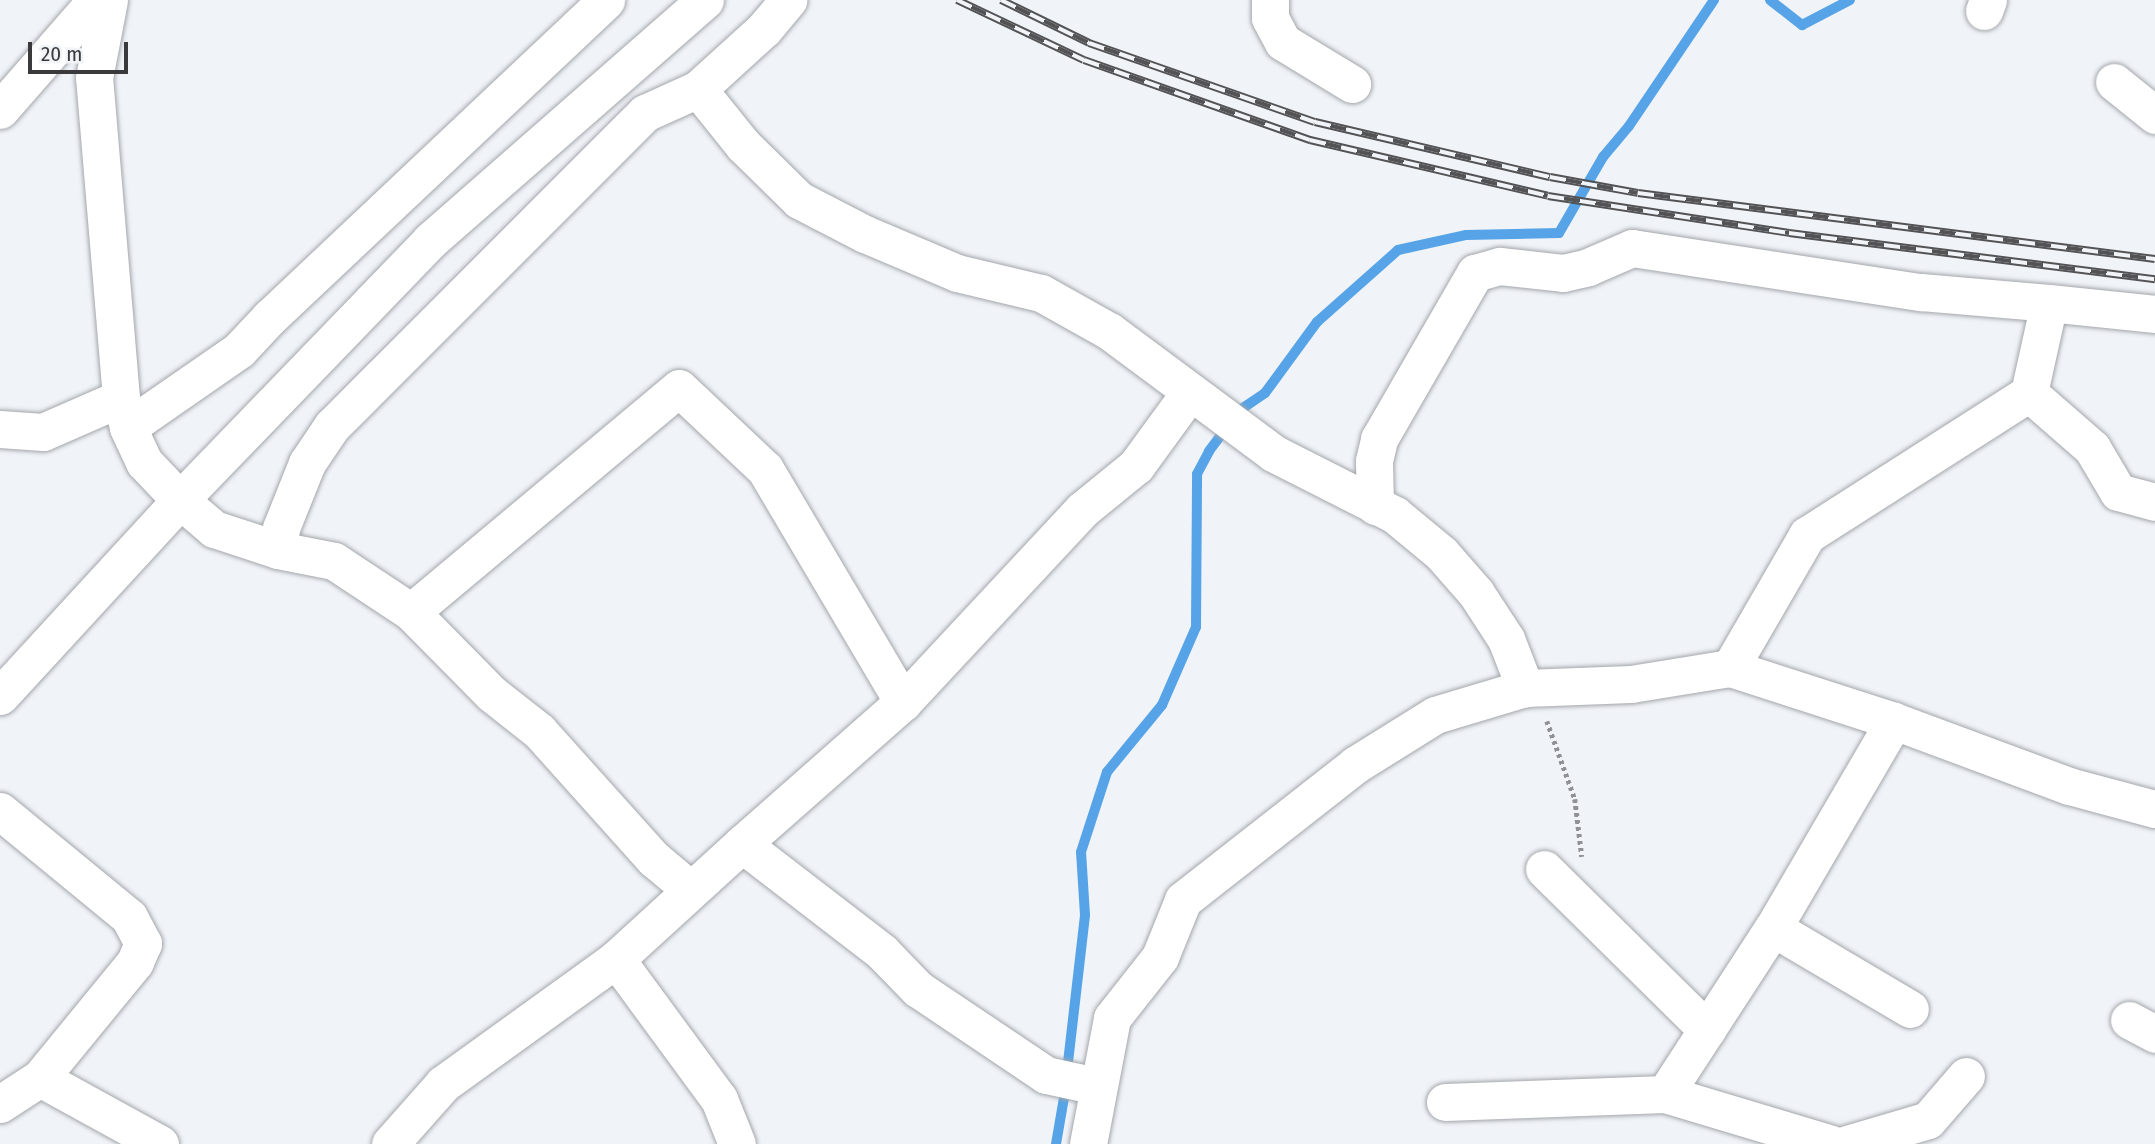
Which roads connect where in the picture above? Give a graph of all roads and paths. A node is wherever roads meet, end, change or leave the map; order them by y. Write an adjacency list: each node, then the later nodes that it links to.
1 (96, 0): 10 (street)
2 (108, 0): 16 (street)
3 (606, 0): 16 (street)
4 (705, 0): 18 (street)
5 (788, 0): 9 (street)
6 (1269, 0): 8 (street)
7 (2114, 82): 11 (street)
8 (1352, 84)
9 (698, 89): 14 (street); 21 (street)
10 (0, 110)
11 (2155, 115)
12 (2049, 303): 13 (street); 15 (street); 20 (street)
13 (2155, 314)
14 (1190, 392): 20 (street); 26 (street)
15 (2029, 393): 19 (street); 23 (street)
16 (125, 412): 17 (street); 18 (street)
17 (0, 429)
18 (180, 500): 21 (street); 25 (street)
19 (2155, 502)
20 (1375, 506): 24 (street)
21 (278, 550): 22 (street)
22 (411, 612): 26 (street); 32 (street)
23 (1730, 668): 24 (street); 27 (street)
24 (1530, 687): 33 (path); 40 (street)
25 (0, 695)
26 (903, 702): 30 (street)
27 (1894, 721): 28 (street); 34 (street)
28 (2155, 809)
29 (0, 811): 39 (street)
30 (741, 844): 32 (street); 40 (street)
31 (1544, 869): 33 (street)
32 (691, 890): 35 (street)
33 (1576, 900): 37 (street)
34 (1773, 928): 36 (street); 37 (street)
35 (616, 959): 45 (street); 46 (street)
36 (1910, 1009)
37 (1707, 1030): 41 (street)
38 (1966, 1076): 49 (street)
39 (40, 1078): 43 (street); 44 (street)
40 (1097, 1086): 47 (street)
41 (1665, 1094): 42 (street); 48 (street)
42 (1445, 1102)
43 (0, 1104)
44 (160, 1144)
45 (390, 1144)
46 (737, 1144)
47 (1088, 1144)
48 (1832, 1144)
49 (1847, 1144)

